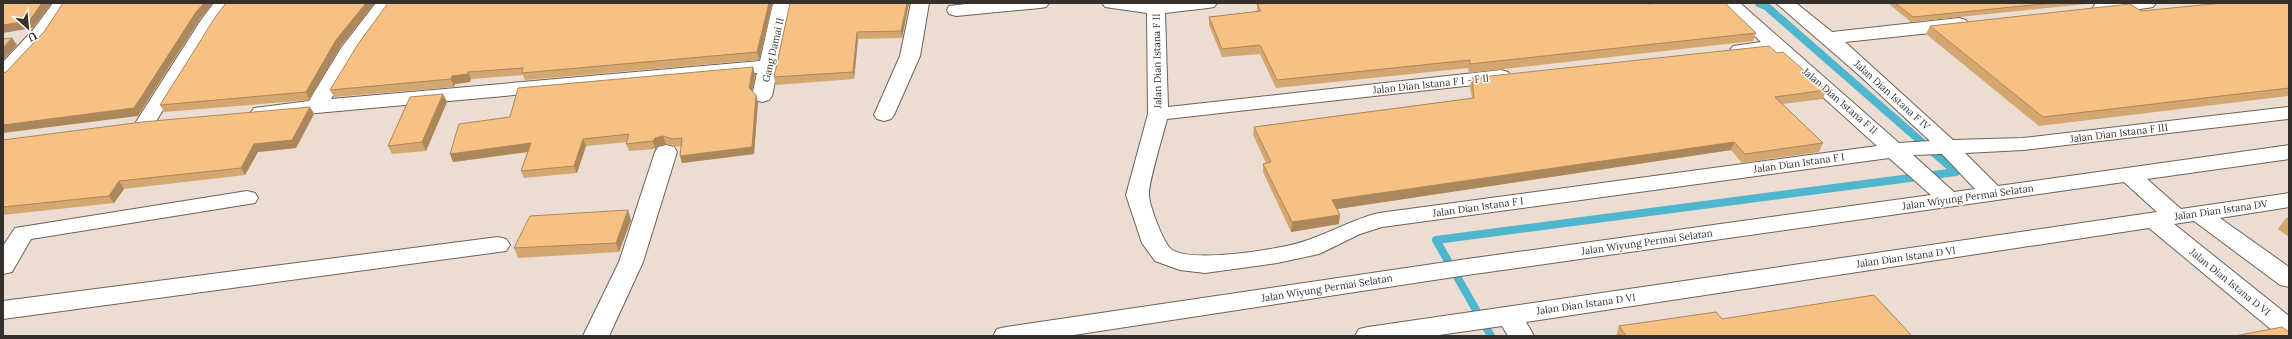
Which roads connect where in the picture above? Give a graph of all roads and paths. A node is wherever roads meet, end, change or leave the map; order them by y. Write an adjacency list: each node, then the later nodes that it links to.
1 (62, 3): 16 (street)
2 (224, 3): 31 (street)
3 (386, 3): 25 (street)
4 (782, 3): 21 (street, Gang Damai II)
5 (920, 3): 29 (street)
6 (1040, 3): 13 (street)
7 (1111, 3): 12 (street, Jalan Dian Istana F II)
8 (1208, 3): 12 (street, Jalan Dian Istana F II)
9 (1729, 3): 19 (street, Jalan Dian Istana F II)
10 (1784, 3): 17 (street, Jalan Dian Istana F IV)
11 (2147, 3): 14 (street)
12 (1156, 8): 27 (street, Jalan Dian Istana F II)
13 (956, 10)
14 (2083, 10)
15 (1980, 21): 17 (street)
16 (40, 34): 18 (street); 22 (street)
17 (1829, 38): 33 (street, Jalan Dian Istana F IV)
18 (10, 39)
19 (1776, 46): 20 (street); 36 (street, Jalan Dian Istana F II)
20 (1721, 52)
21 (769, 66): 24 (street, Gang Damai II); 25 (street)
22 (3, 74)
23 (1523, 74): 27 (street, Jalan Dian Istana F I - F II)
24 (762, 96)
25 (317, 106): 26 (street)
26 (243, 114)
27 (1158, 114): 36 (street, Jalan Dian Istana F I)
28 (2289, 114): 33 (street, Jalan Dian Istana F III)
29 (884, 115)
30 (168, 120): 31 (street)
31 (146, 122): 32 (street)
32 (123, 125)
33 (1944, 146): 36 (street, Jalan Dian Istana F I); 38 (street, Jalan Dian Istana F IV)
34 (666, 152): 51 (street)
35 (2289, 152): 37 (street, Jalan Wiyung Permai Selatan)
36 (1903, 153): 39 (street, Jalan Dian Istana F II)
37 (2128, 174): 38 (street, Jalan Wiyung Permai Selatan); 42 (street)
38 (1992, 193): 39 (street, Jalan Wiyung Permai Selatan)
39 (1944, 194): 52 (street, Jalan Wiyung Permai Selatan)
40 (247, 198): 43 (street)
41 (2289, 200): 42 (street, Jalan Dian Istana DV)
42 (2176, 216): 46 (street); 48 (street, Jalan Dian Istana D VI); 50 (street, Jalan Dian Istana D VI)
43 (13, 234): 45 (street)
44 (498, 245): 47 (street)
45 (3, 266)
46 (2289, 279)
47 (3, 310)
48 (1507, 323): 49 (street, Jalan Dian Istana D VI)
49 (1451, 328): 53 (street, Jalan Dian Istana D VI)
50 (2289, 330)
51 (596, 336)
52 (1006, 336)
53 (1368, 336)

